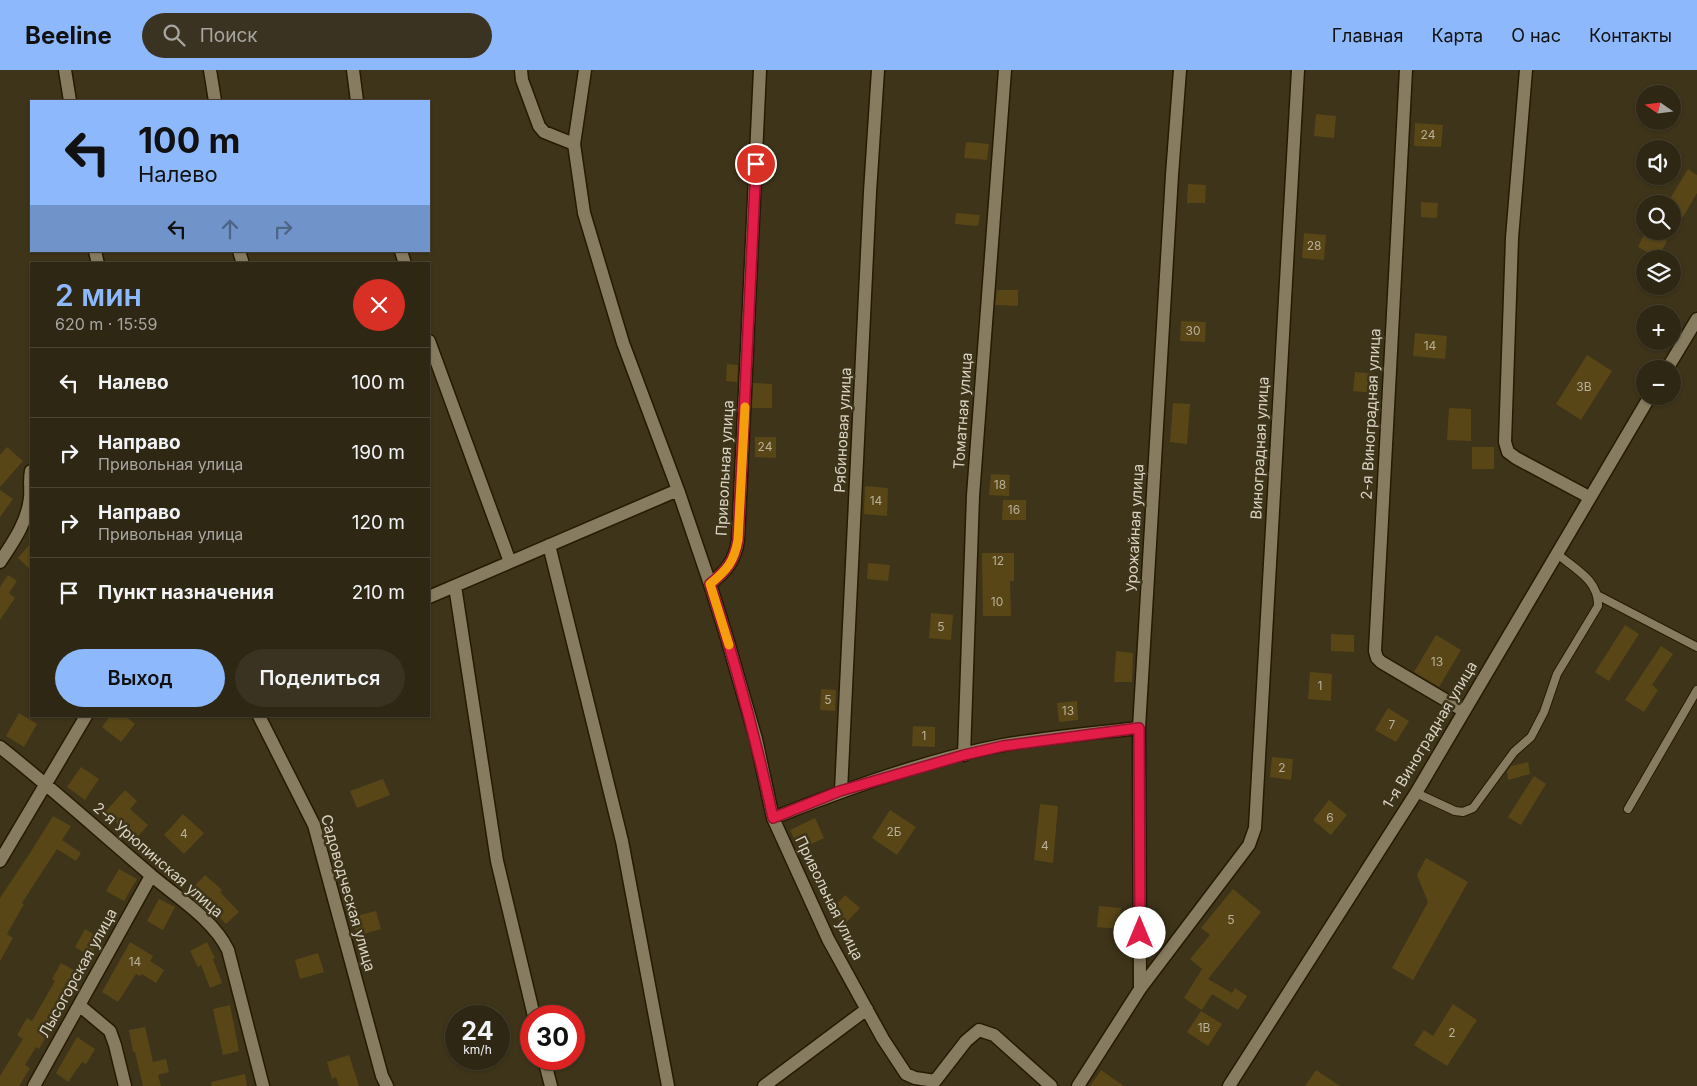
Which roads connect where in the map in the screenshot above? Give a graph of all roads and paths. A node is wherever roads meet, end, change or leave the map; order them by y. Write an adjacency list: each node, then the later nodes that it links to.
1 (65, 70): 13 (street)
2 (210, 70): 14 (street)
3 (353, 70): 15 (street)
4 (521, 70): 16 (street)
5 (585, 70): 16 (street)
6 (760, 70): 28 (street, Привольная улица)
7 (878, 70): 41 (street, Рябиновая улица)
8 (1005, 70): 39 (street, Томатная улица)
9 (1180, 70): 37 (street, Урожайная улица)
10 (1298, 70): 47 (street, Виноградная улица)
11 (1406, 70): 34 (street, 2-я Виноградная улица)
12 (1526, 70): 23 (street)
13 (70, 100)
14 (214, 100)
15 (357, 100)
16 (574, 144): 21 (street)
17 (1697, 319): 19 (street)
18 (430, 344): 27 (street)
19 (1672, 360)
20 (1645, 405): 23 (street, 1-я Виноградная улица)
21 (678, 490): 24 (street); 28 (street)
22 (30, 496): 26 (street)
23 (1589, 497): 25 (street, 1-я Виноградная улица)
24 (549, 546): 27 (street); 58 (street)
25 (1556, 554): 30 (lane); 34 (street, 1-я Виноградная улица)
26 (0, 562)
27 (510, 562): 29 (street)
28 (710, 584): 44 (street, Привольная улица)
29 (454, 586): 31 (street); 49 (street)
30 (1599, 596): 32 (lane); 42 (lane)
31 (430, 597)
32 (1697, 647)
33 (1697, 690): 43 (lane)
34 (1464, 711): 42 (street, 1-я Виноградная улица)
35 (85, 717): 40 (street)
36 (260, 717): 56 (street, Садоводческая улица)
37 (1139, 728): 39 (street); 47 (street, Урожайная улица)
38 (0, 747): 40 (street, 2-я Урюпинская улица)
39 (964, 755): 41 (street)
40 (46, 783): 45 (street); 46 (street, 2-я Урюпинская улица)
41 (840, 791): 44 (street)
42 (1416, 793): 62 (street, 1-я Виноградная улица)
43 (1628, 809)
44 (773, 818): 50 (street, Привольная улица)
45 (0, 861)
46 (151, 876): 48 (street, Лысогорская улица); 55 (street, 2-я Урюпинская улица)
47 (1140, 989): 61 (street)
48 (79, 1005): 53 (street, Лысогорская улица); 54 (street)
49 (531, 1005)
50 (867, 1009): 52 (street, Привольная улица); 59 (street)
51 (547, 1070): 57 (street)
52 (934, 1084): 60 (street, Привольная улица)
53 (34, 1086)
54 (125, 1086)
55 (263, 1086)
56 (387, 1086)
57 (551, 1086)
58 (668, 1086)
59 (764, 1086)
60 (1051, 1086)
61 (1078, 1086)
62 (1228, 1086)

